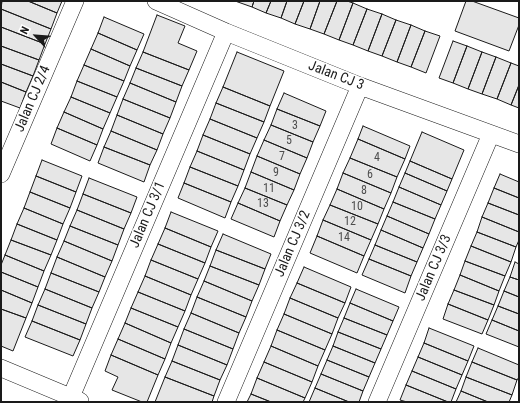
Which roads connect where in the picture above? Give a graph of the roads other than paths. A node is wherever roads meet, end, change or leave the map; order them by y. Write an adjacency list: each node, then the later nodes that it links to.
1 (75, 1): 6 (street, Jalan CJ 2/4)
2 (156, 1): 3 (street, Jalan CJ 3)
3 (226, 32): 4 (street, Jalan CJ 3); 10 (street, Jalan CJ 3/1)
4 (360, 86): 5 (street, Jalan CJ 3); 11 (street, Jalan CJ 3/2)
5 (491, 134): 7 (street, Jalan CJ 3); 12 (street, Jalan CJ 3/3)
6 (7, 142): 8 (street, Jalan CJ 2/4)
7 (519, 144)
8 (1, 174)
9 (1, 368): 10 (street)
10 (76, 400)
11 (226, 402)
12 (377, 402)

